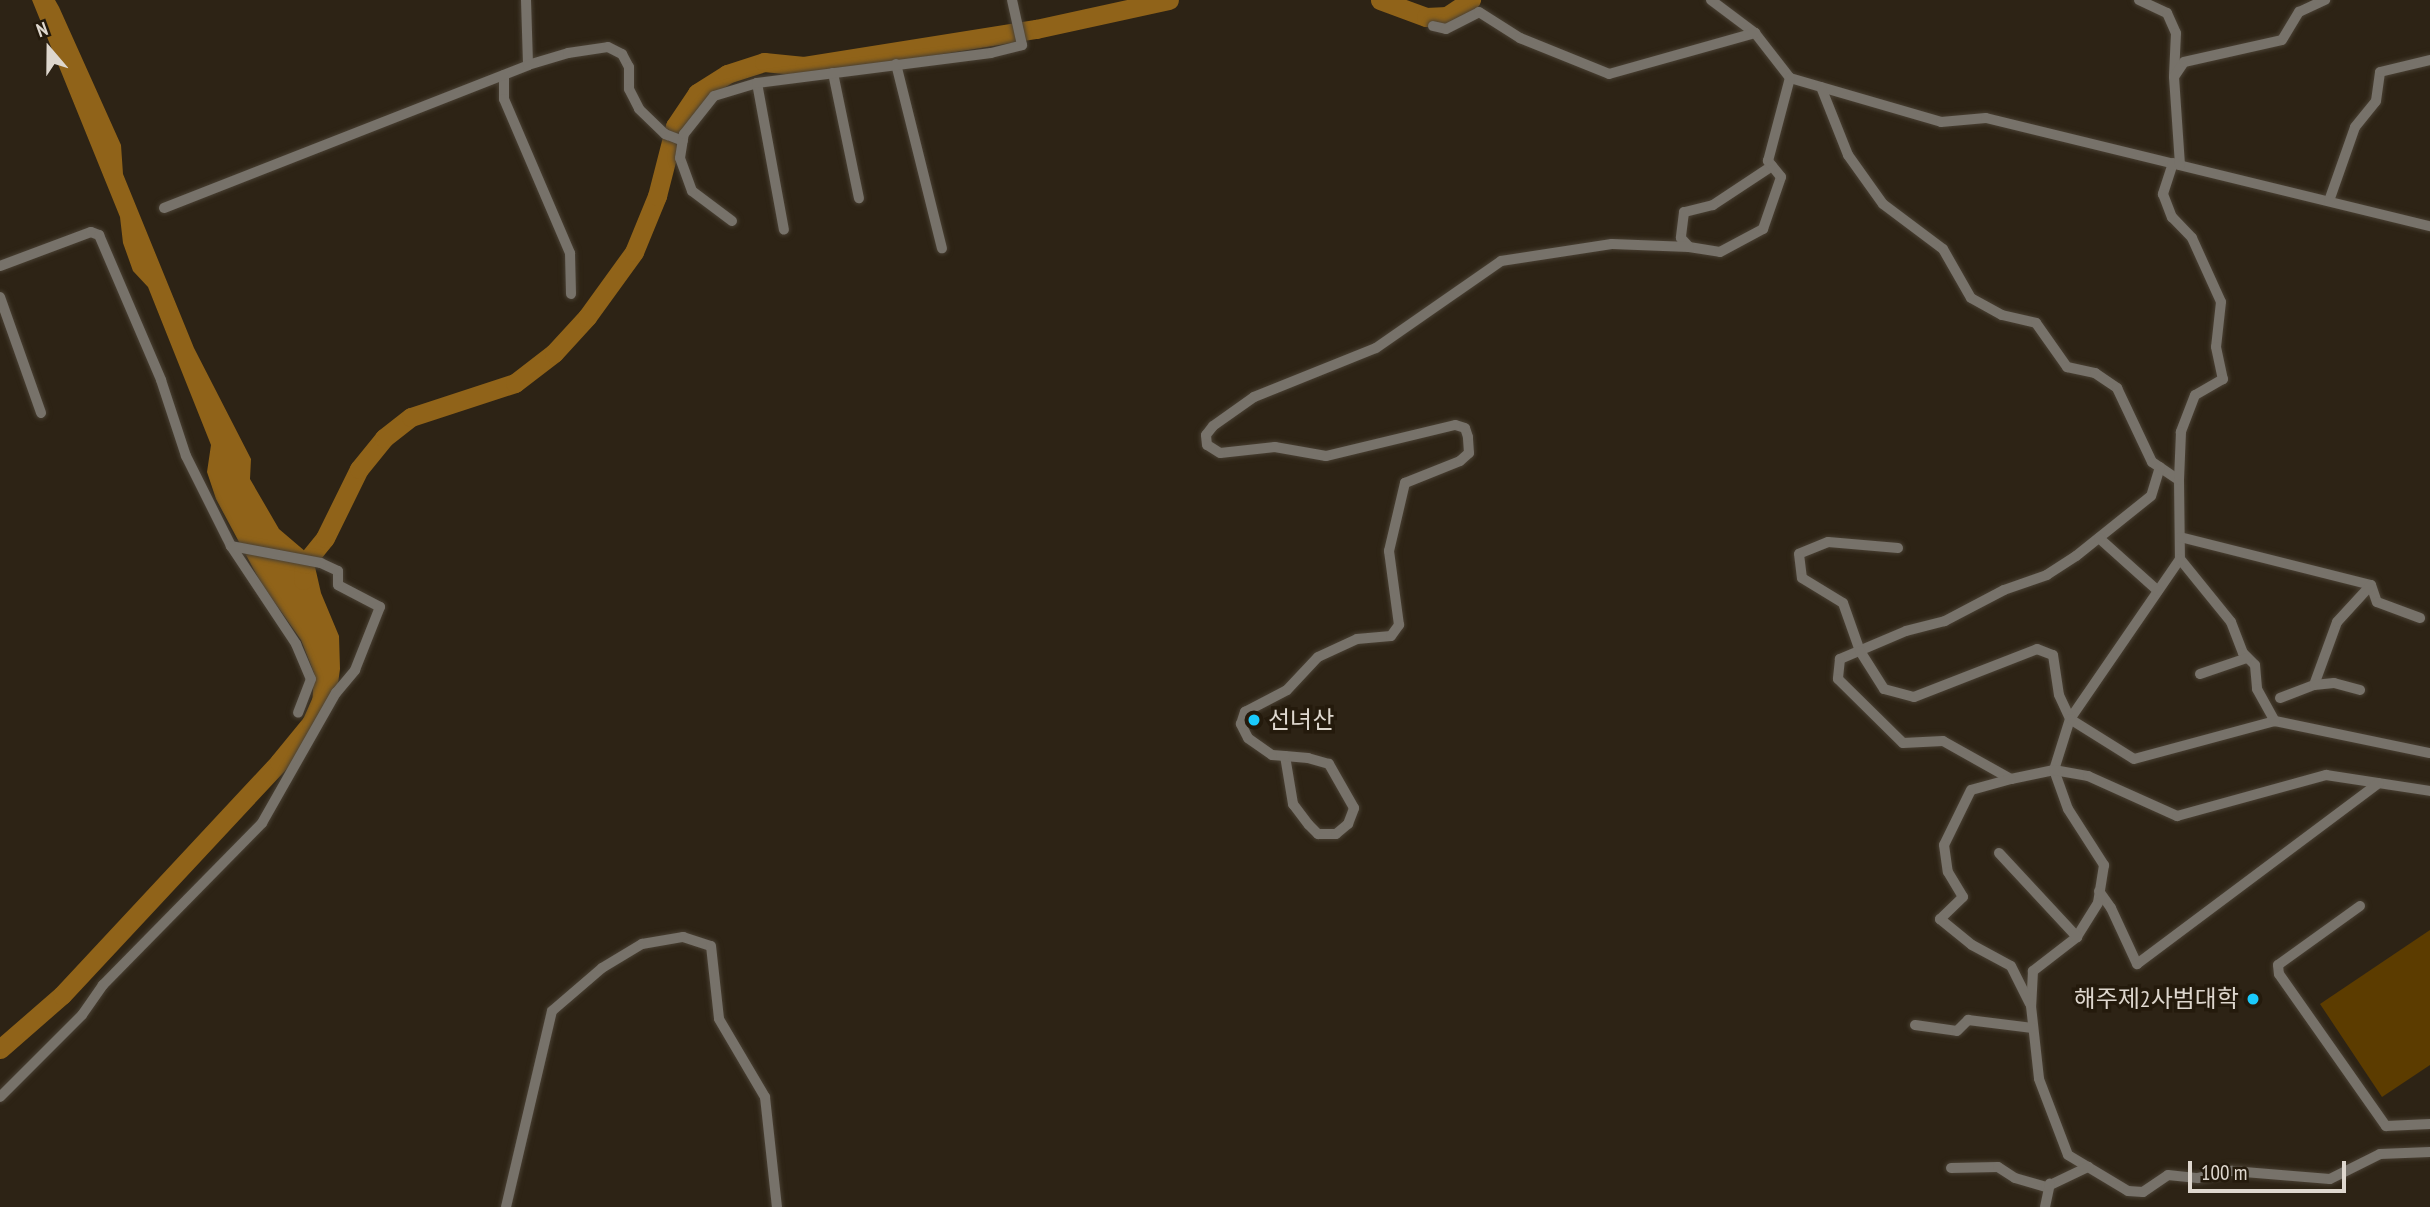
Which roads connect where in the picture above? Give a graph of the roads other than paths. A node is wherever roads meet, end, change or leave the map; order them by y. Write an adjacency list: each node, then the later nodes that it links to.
1 (526, 0): 10 (street)
2 (1012, 0): 9 (street)
3 (1711, 0): 7 (street)
4 (2139, 0): 13 (street)
5 (2325, 0): 13 (street)
6 (1433, 26): 7 (street)
7 (1755, 33): 14 (street)
8 (2430, 60): 21 (street)
9 (896, 64): 11 (street); 27 (street)
10 (528, 65): 12 (street); 17 (street)
11 (833, 73): 15 (street); 20 (street)
12 (504, 75): 22 (street); 29 (street)
13 (2174, 77): 18 (street)
14 (1790, 78): 16 (street); 19 (street)
15 (757, 83): 17 (street); 25 (street)
16 (1821, 86): 18 (street); 32 (street)
17 (681, 140): 23 (street)
18 (2176, 164): 21 (street); 33 (street)
19 (1772, 166): 26 (street); 26 (street)
20 (859, 198)
21 (2329, 201): 24 (street)
22 (164, 208)
23 (732, 221)
24 (2430, 226)
25 (783, 230)
26 (1689, 247): 52 (street)
27 (943, 248)
28 (0, 266): 36 (street)
29 (570, 294)
30 (0, 296): 31 (street)
31 (41, 414)
32 (2160, 467): 33 (street); 35 (street)
33 (2179, 480): 34 (street)
34 (2180, 537): 38 (street); 39 (street)
35 (2099, 538): 40 (street); 42 (street)
36 (236, 547): 48 (street); 64 (street)
37 (1898, 548): 42 (street)
38 (2180, 559): 40 (street); 43 (street)
39 (2371, 584): 41 (street); 45 (street)
40 (2158, 591): 49 (street)
41 (2420, 618)
42 (1860, 651): 49 (street); 54 (street)
43 (2247, 658): 44 (street); 50 (street)
44 (2200, 674)
45 (2314, 685): 46 (street); 47 (street)
46 (2360, 690)
47 (2280, 698)
48 (298, 713)
49 (2070, 719): 50 (street); 53 (street)
50 (2275, 721): 51 (street)
51 (2430, 753)
52 (1285, 756): 52 (street)
53 (2054, 770): 54 (street); 55 (street); 58 (street)
54 (2011, 779): 61 (street)
55 (2379, 783): 56 (street); 58 (street)
56 (2430, 791)
57 (1999, 853): 60 (street)
58 (2099, 891): 60 (street)
59 (2360, 905): 65 (street)
60 (2077, 937): 61 (street)
61 (2031, 1006): 63 (street)
62 (1915, 1025): 63 (street)
63 (2033, 1028): 67 (street)
64 (0, 1097)
65 (2430, 1124)
66 (2430, 1152): 67 (street)
67 (2088, 1167): 69 (street)
68 (1951, 1168): 69 (street)
69 (2050, 1184): 72 (street)
70 (506, 1207): 71 (street)
71 (777, 1207)
72 (2045, 1207)

